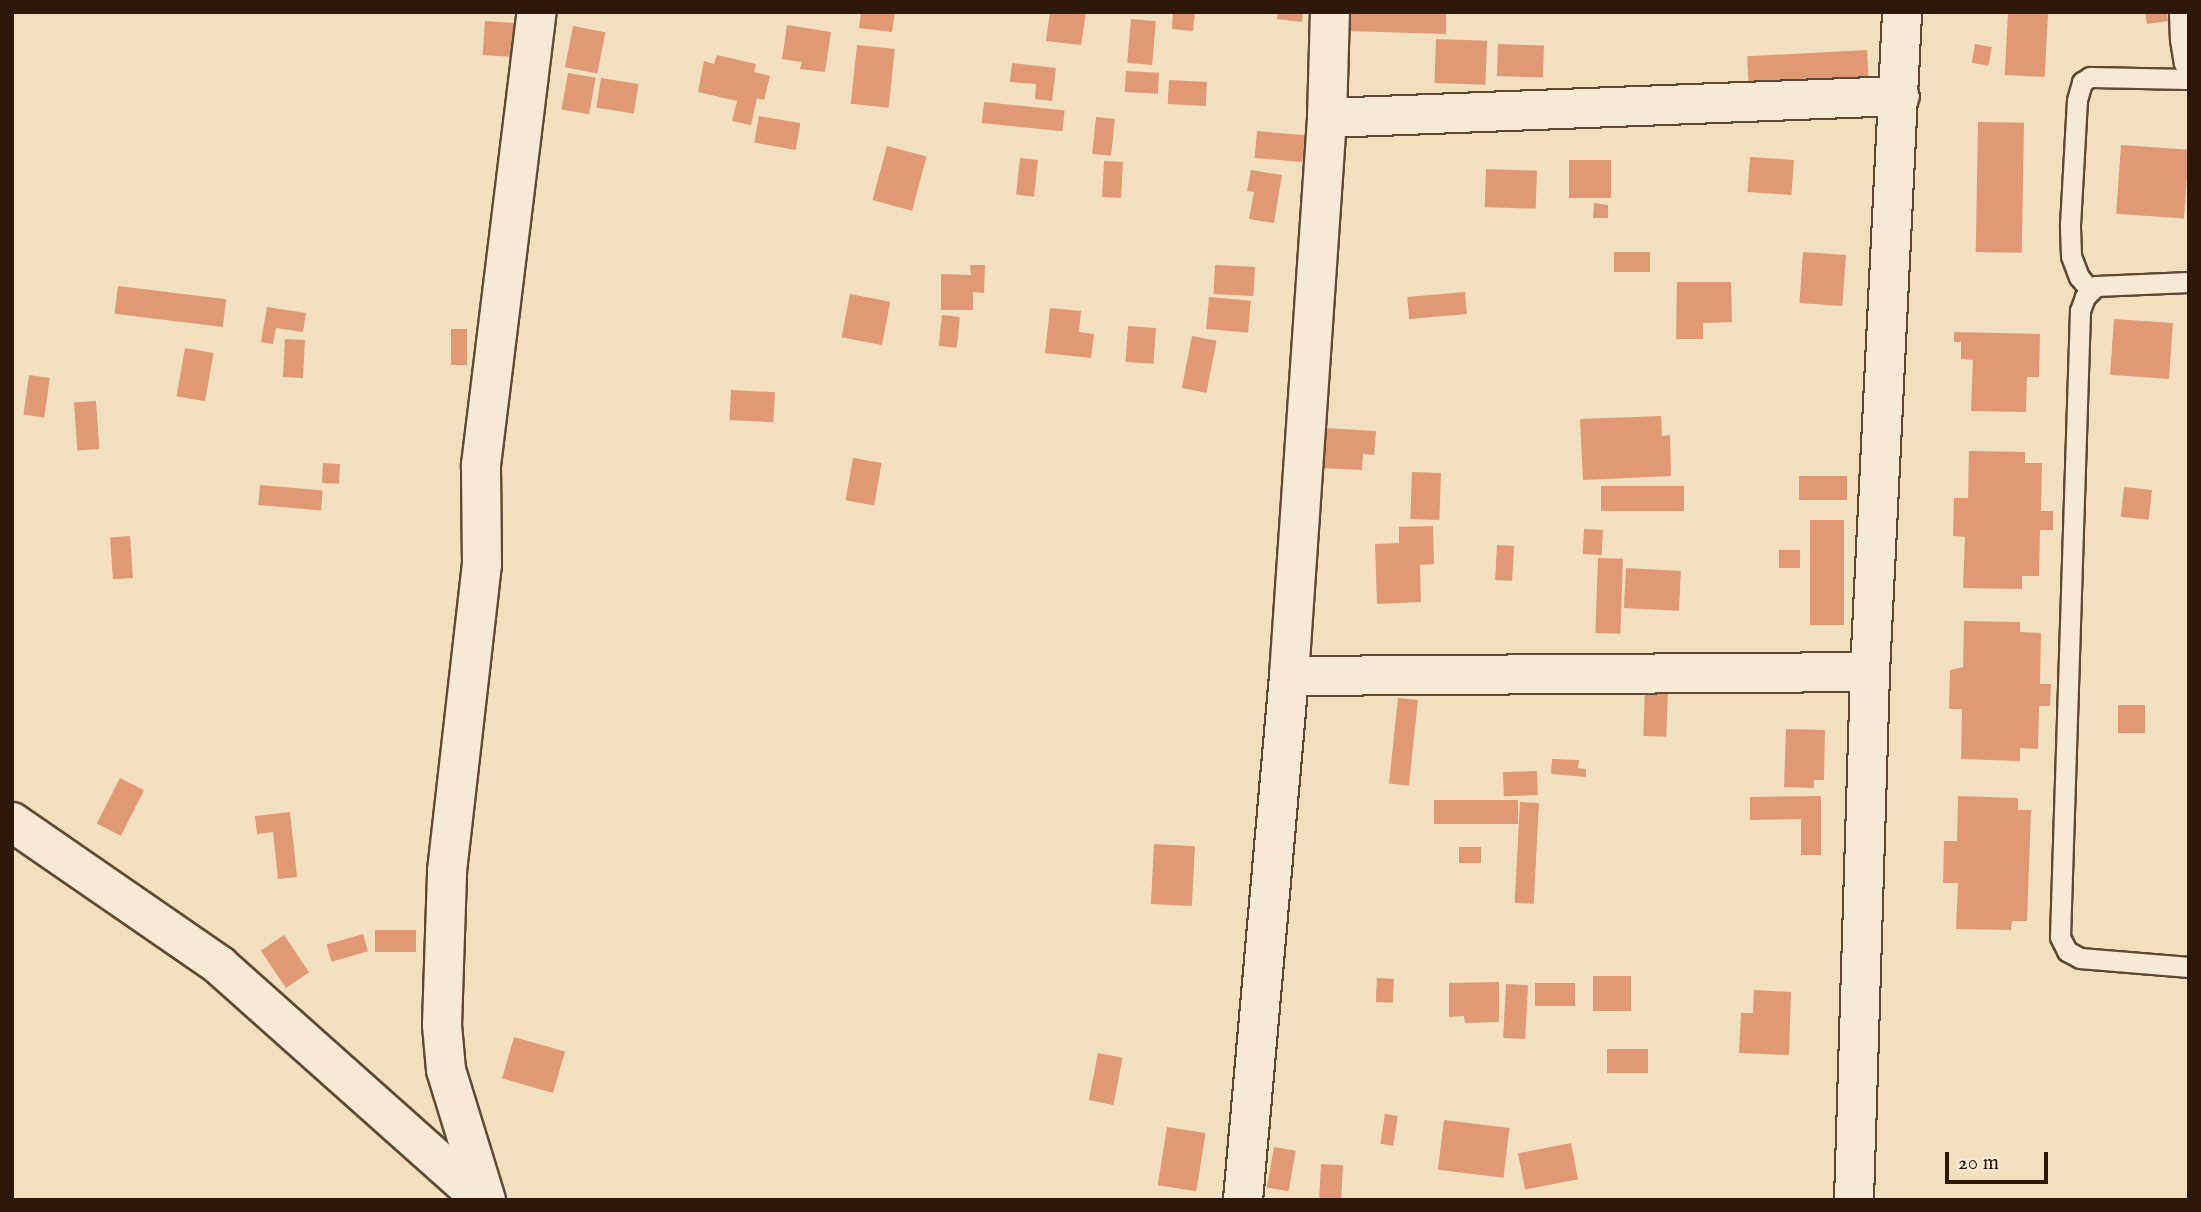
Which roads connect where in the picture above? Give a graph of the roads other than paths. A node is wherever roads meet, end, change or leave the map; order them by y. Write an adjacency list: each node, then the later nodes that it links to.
1 (537, 12): 15 (street)
2 (1330, 12): 8 (street)
3 (1902, 12): 7 (street)
4 (2179, 12): 5 (lane)
5 (2189, 72)
6 (2189, 79): 10 (lane)
7 (1900, 96): 8 (street); 11 (street)
8 (1327, 118): 12 (street)
9 (2189, 282): 10 (lane)
10 (2090, 290): 14 (lane)
11 (1870, 672): 12 (street); 17 (street)
12 (1289, 676): 16 (street)
13 (12, 822): 15 (street)
14 (2189, 967)
15 (485, 1200)
16 (1243, 1200)
17 (1854, 1200)

